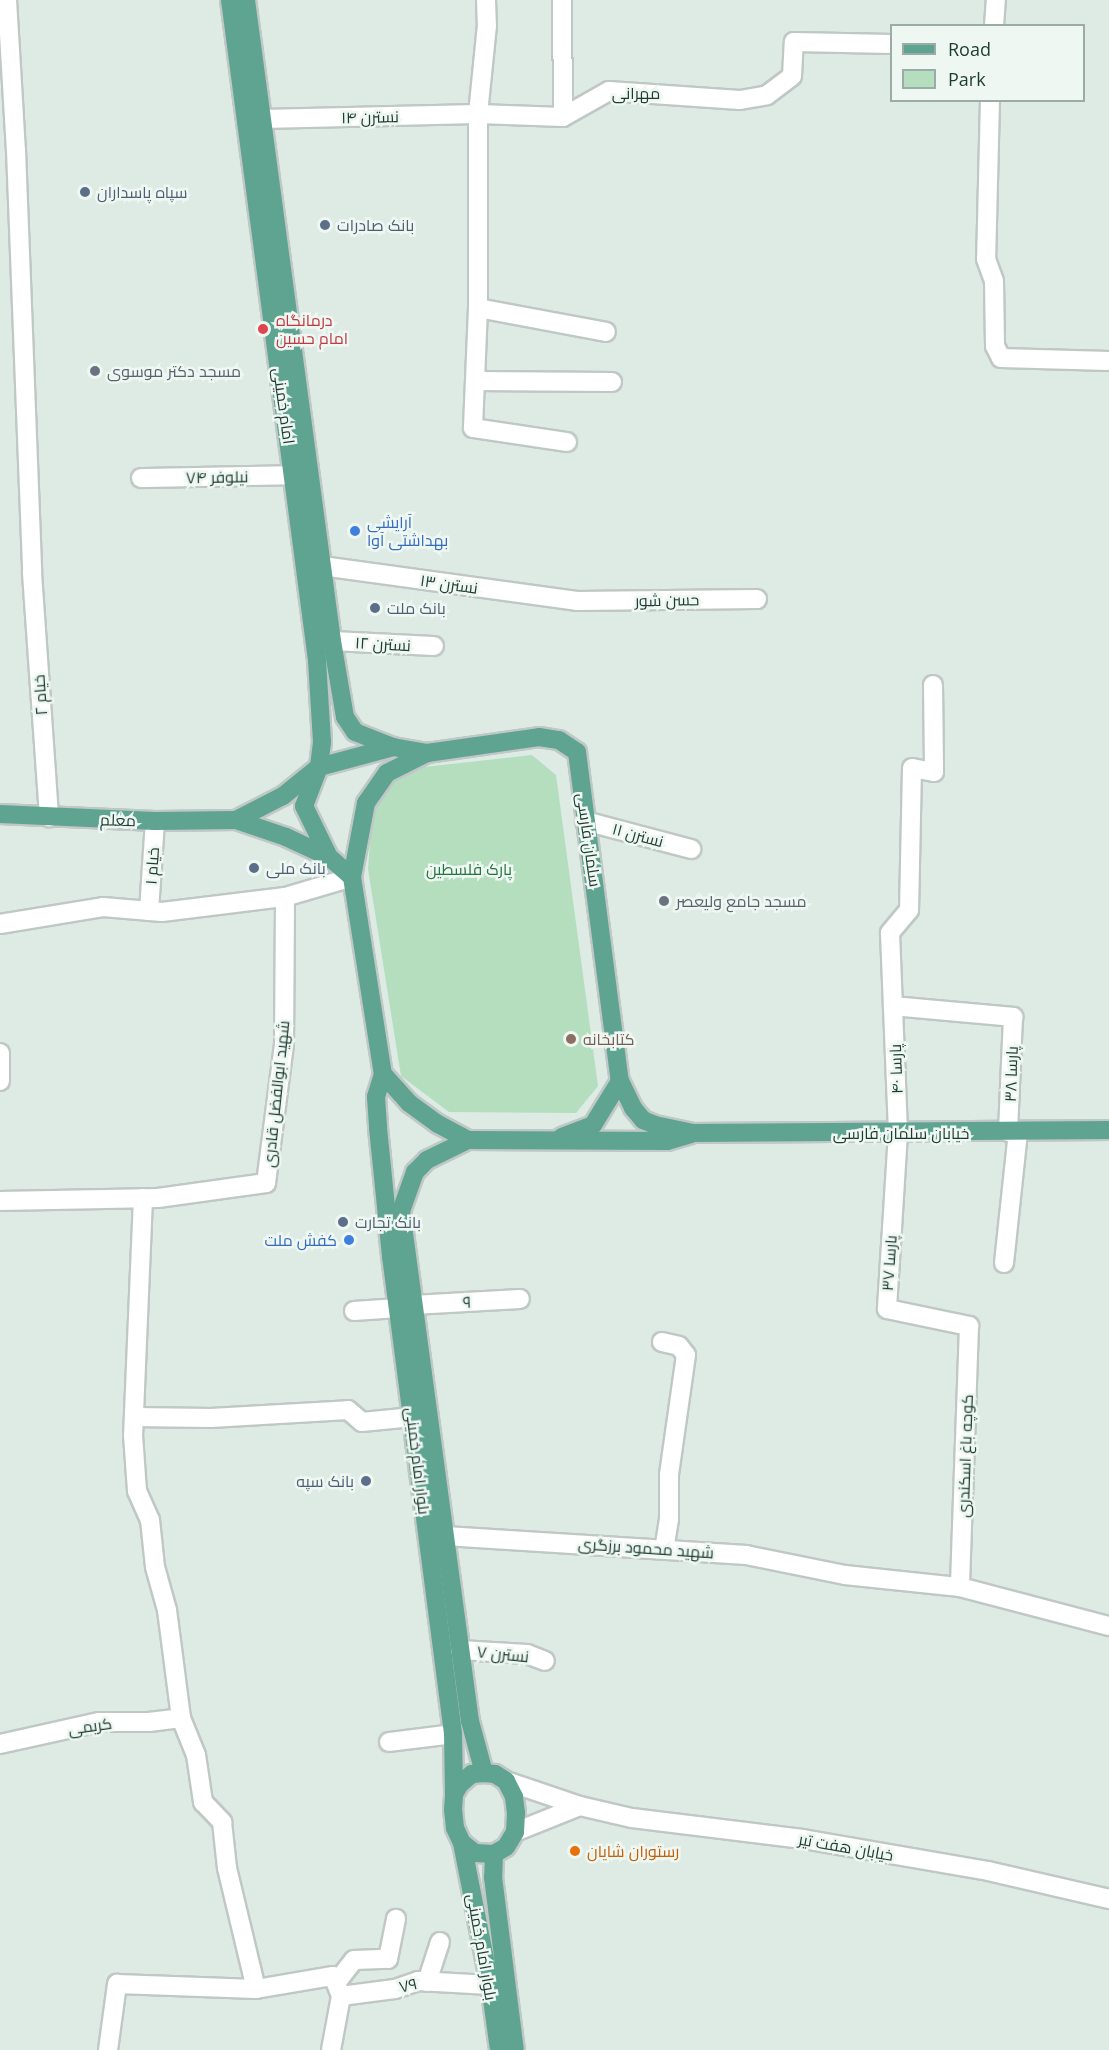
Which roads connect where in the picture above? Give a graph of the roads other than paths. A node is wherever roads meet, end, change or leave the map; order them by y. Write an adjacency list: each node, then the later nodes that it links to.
1 (7, 0): 31 (street, خیام ۲)
2 (230, 0): 19 (main road, امام خمینی)
3 (246, 0): 12 (main road, امام خمینی)
4 (486, 0): 10 (street)
5 (562, 0): 11 (street)
6 (996, 0): 7 (street)
7 (994, 24)
8 (890, 44): 11 (street, مهرانی)
9 (990, 102): 15 (street)
10 (478, 114): 11 (street); 12 (street, نسترن ۱۴); 13 (street)
11 (563, 117)
12 (262, 119): 21 (main road, امام خمینی)
13 (478, 308): 14 (street); 16 (street)
14 (606, 332)
15 (1109, 361)
16 (475, 381): 17 (street); 18 (street)
17 (612, 382)
18 (567, 442)
19 (293, 475): 20 (street, نیلوفر ۷۴); 29 (main road, امام خمینی)
20 (141, 478)
21 (322, 566): 23 (street, نسترن ۱۳); 24 (main road, امام خمینی)
22 (757, 599): 23 (street, حسن شور)
23 (577, 601)
24 (332, 641): 25 (street, نسترن ۱۲); 27 (main road, امام خمینی)
25 (434, 646)
26 (933, 685): 41 (street, پارسا ۴۰)
27 (393, 747): 28 (main road); 29 (main road)
28 (427, 753): 34 (main road, سلمان فارسی); 37 (main road)
29 (319, 767): 32 (main road); 36 (main road, امام خمینی)
30 (0, 814): 31 (main road, معلم)
31 (49, 818): 33 (main road, معلم)
32 (236, 820): 33 (main road, معلم); 36 (main road)
33 (155, 821): 39 (street, خیام ۱)
34 (585, 821): 35 (street, نسترن ۱۱); 45 (main road, سلمان فارسی)
35 (691, 849)
36 (329, 857): 37 (main road)
37 (352, 877): 38 (street); 43 (main road)
38 (285, 897): 39 (street); 52 (street, شهید ابوالفضل قادری)
39 (149, 911): 40 (street)
40 (0, 924)
41 (893, 1006): 47 (street, پارسا ۳۸); 49 (street, پارسا ۴۰)
42 (0, 1053): 44 (street)
43 (383, 1074): 50 (main road); 56 (main road, بلوار امام خمینی)
44 (0, 1081)
45 (620, 1081): 48 (main road, سلمان فارسی); 51 (main road)
46 (1109, 1130): 47 (main road, خیابان سلمان فارسی)
47 (1013, 1132): 49 (main road, خیابان سلمان فارسی); 54 (street, پارسا ۳۸)
48 (692, 1133): 49 (main road, خیابان سلمان فارسی); 51 (main road)
49 (898, 1133): 58 (street, پارسا ۳۷)
50 (468, 1140): 51 (main road); 56 (main road, بلوار امام خمینی)
51 (549, 1141)
52 (143, 1198): 53 (street); 61 (street)
53 (0, 1201)
54 (1004, 1263)
55 (520, 1299): 56 (street, ۹)
56 (406, 1307): 57 (street, ۹); 60 (main road, بلوار امام خمینی); 62 (main road, بلوار امام خمینی)
57 (354, 1311)
58 (969, 1326): 64 (street, کوچه باغ اسکندری)
59 (662, 1342): 63 (street)
60 (413, 1417): 61 (street); 69 (main road, بلوار امام خمینی)
61 (134, 1418): 68 (street)
62 (445, 1536): 63 (street, شهید محمود برزگری); 66 (main road, بلوار امام خمینی)
63 (664, 1549): 64 (street, شهید محمود برزگری)
64 (960, 1587): 65 (street, شهید محمود برزگری)
65 (1109, 1626)
66 (460, 1650): 67 (street, نسترن ۷); 72 (main road, بلوار امام خمینی)
67 (545, 1661)
68 (181, 1718): 71 (street, کریمی); 84 (street)
69 (453, 1734): 70 (street); 74 (main road, بلوار امام خمینی)
70 (389, 1742)
71 (0, 1744)
72 (484, 1773): 73 (main road); 74 (main road)
73 (506, 1781): 75 (street, خیابان هفت تیر); 76 (main road)
74 (454, 1794): 77 (main road)
75 (580, 1806): 76 (street); 79 (street, خیابان هفت تیر)
76 (515, 1832): 78 (main road)
77 (462, 1844): 78 (main road); 83 (main road, بلوار امام خمینی)
78 (494, 1854): 89 (main road, بلوار امام خمینی)
79 (1109, 1899)
80 (396, 1919): 85 (street)
81 (440, 1942): 82 (street)
82 (427, 1982): 83 (street, ۷۹); 85 (street, ۷۹)
83 (490, 1985): 88 (main road, بلوار امام خمینی)
84 (256, 1989): 85 (street, ۷۹); 86 (street)
85 (338, 1990): 87 (street)
86 (108, 2050)
87 (332, 2050)
88 (499, 2050)
89 (516, 2050)

